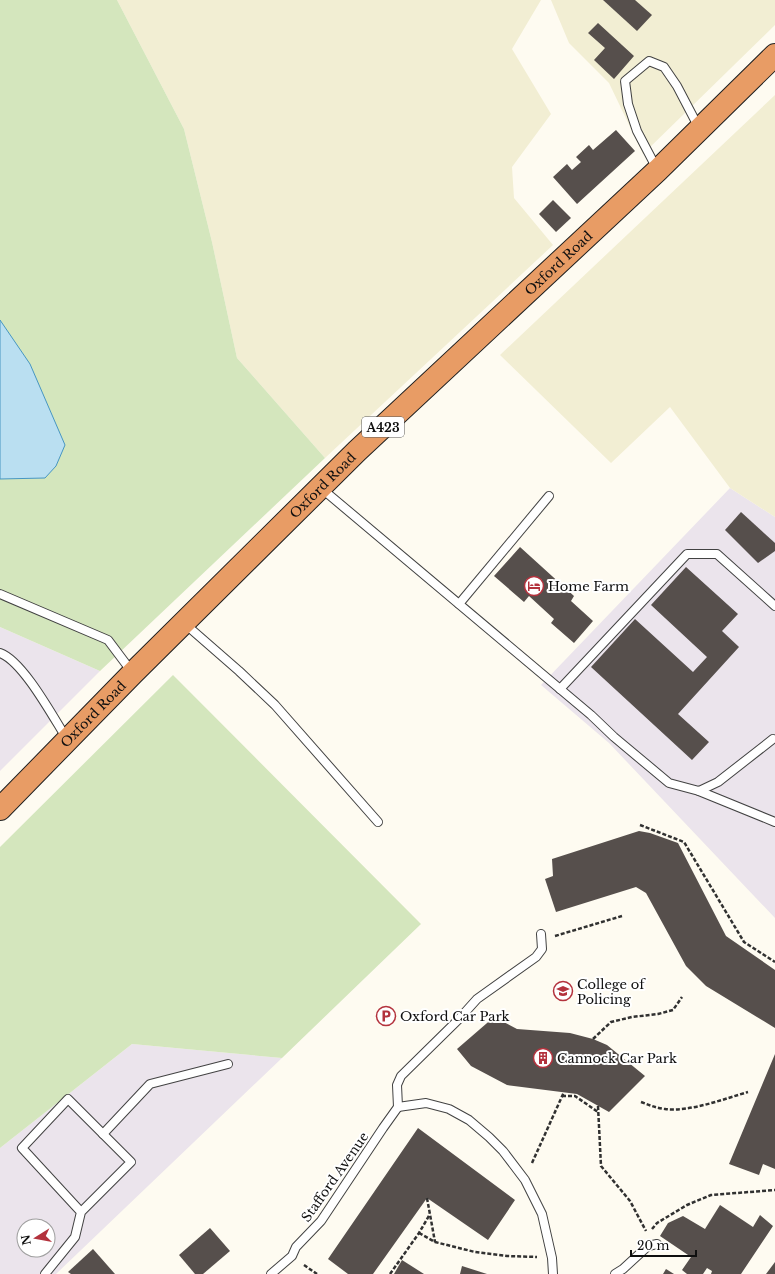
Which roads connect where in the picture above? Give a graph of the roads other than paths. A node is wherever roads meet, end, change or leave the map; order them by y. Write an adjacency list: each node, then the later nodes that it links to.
1 (775, 55): 2 (highway, Oxford Road / A423)
2 (699, 129): 3 (highway, Oxford Road / A423); 3 (lane)
3 (658, 170): 4 (highway, Oxford Road / A423)
4 (320, 487): 7 (lane); 9 (highway, Oxford Road / A423)
5 (549, 496): 7 (lane)
6 (0, 594): 11 (lane)
7 (459, 604): 12 (lane)
8 (775, 606): 12 (lane)
9 (183, 622): 11 (highway, Oxford Road / A423); 17 (lane)
10 (0, 653): 14 (lane)
11 (133, 673): 14 (highway, Oxford Road / A423)
12 (560, 689): 15 (lane)
13 (773, 739): 15 (lane)
14 (68, 740): 16 (highway, Oxford Road / A423)
15 (699, 791): 18 (lane)
16 (0, 810)
17 (378, 822)
18 (775, 822)
19 (541, 937): 21 (lane)
20 (228, 1064): 22 (lane)
21 (398, 1107): 26 (lane, Stafford Avenue); 27 (lane)
22 (103, 1134): 23 (lane); 23 (lane)
23 (82, 1212): 25 (lane)
24 (657, 1244): 28 (lane)
25 (45, 1274)
26 (271, 1274)
27 (553, 1274)
28 (615, 1274)

